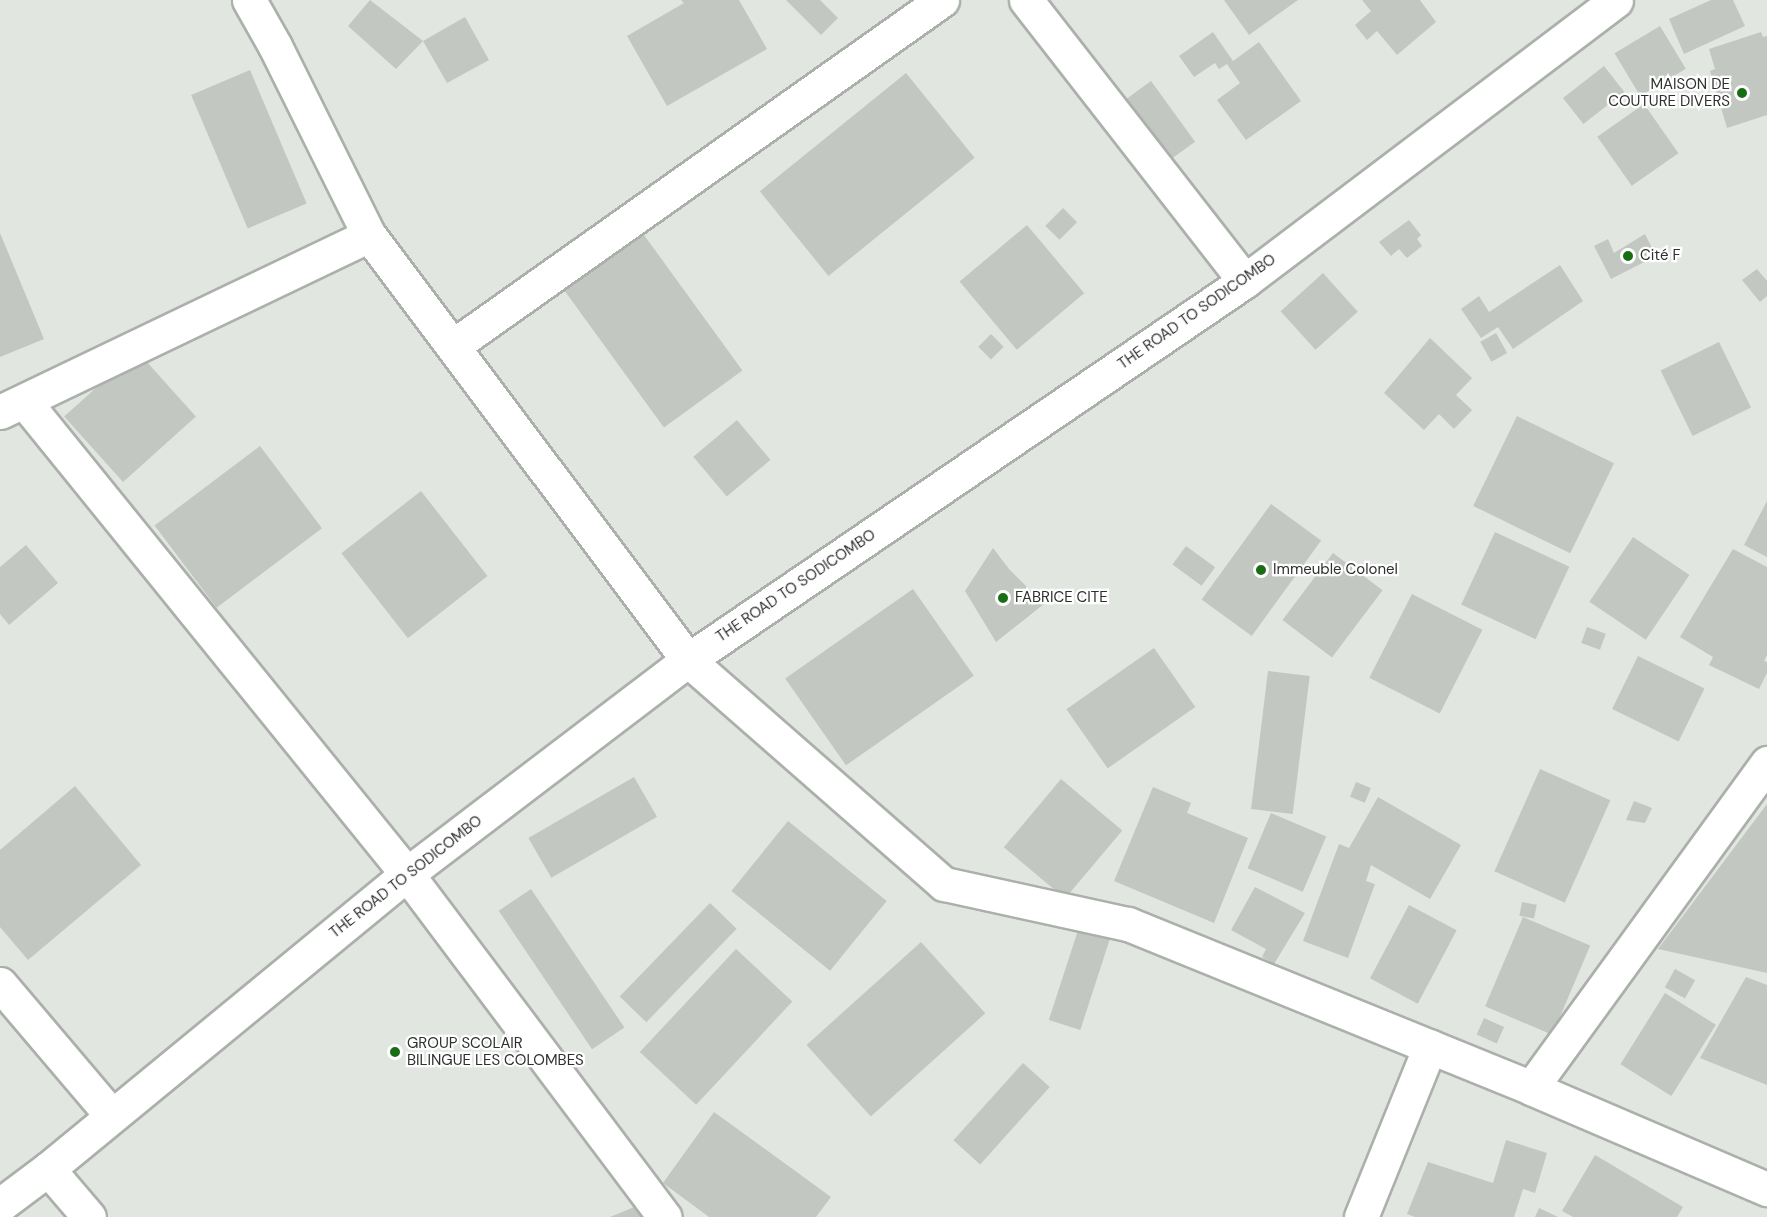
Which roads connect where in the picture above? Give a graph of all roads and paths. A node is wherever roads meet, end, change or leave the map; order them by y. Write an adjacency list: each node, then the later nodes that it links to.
1 (249, 0): 5 (street)
2 (942, 0): 7 (street)
3 (1026, 0): 6 (street)
4 (1616, 0): 6 (street, THE ROAD TO SODICOMBO)
5 (369, 235): 7 (street); 8 (street)
6 (1245, 281): 9 (street, THE ROAD TO SODICOMBO)
7 (453, 346): 9 (street)
8 (12, 406): 11 (street)
9 (688, 660): 11 (street, THE ROAD TO SODICOMBO); 13 (street)
10 (1767, 763): 14 (street)
11 (406, 874): 15 (street, THE ROAD TO SODICOMBO); 20 (street)
12 (0, 984): 15 (street)
13 (1430, 1046): 14 (street); 21 (street)
14 (1532, 1088): 17 (street)
15 (111, 1115): 16 (street, THE ROAD TO SODICOMBO)
16 (48, 1169): 18 (street, THE ROAD TO SODICOMBO); 19 (street)
17 (1767, 1189)
18 (0, 1204)
19 (89, 1217)
20 (665, 1217)
21 (1361, 1217)

